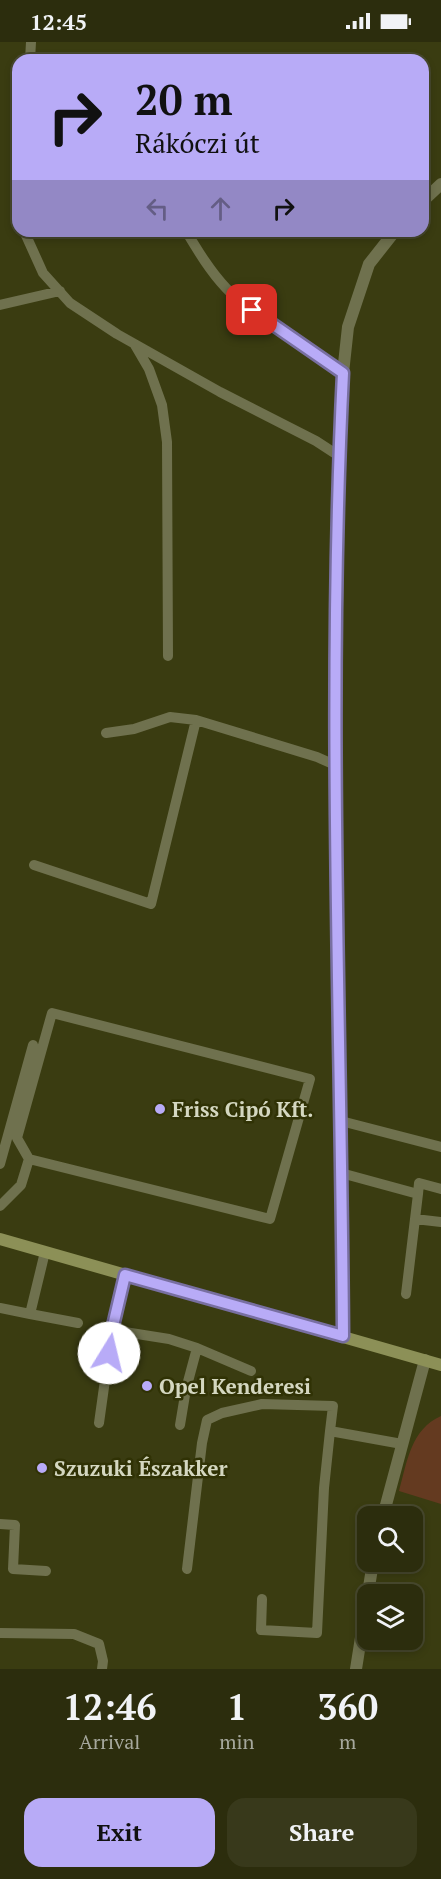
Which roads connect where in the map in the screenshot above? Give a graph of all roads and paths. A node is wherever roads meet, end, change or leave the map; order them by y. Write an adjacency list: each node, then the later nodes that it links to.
1 (441, 184): 2 (street)
2 (429, 195)
3 (27, 237): 6 (lane)
4 (190, 237): 9 (lane)
5 (390, 237): 9 (street)
6 (60, 291): 7 (lane); 8 (lane)
7 (0, 305)
8 (135, 344): 10 (lane); 11 (lane)
9 (343, 373): 10 (street)
10 (339, 456): 14 (street)
11 (168, 656)
12 (196, 720): 13 (lane); 14 (lane); 15 (lane)
13 (106, 733)
14 (335, 765): 17 (street)
15 (34, 865)
16 (33, 1046): 20 (lane)
17 (340, 1122): 18 (lane); 21 (street)
18 (441, 1147)
19 (29, 1159): 19 (lane); 24 (lane)
20 (0, 1164)
21 (341, 1173): 23 (lane); 35 (street)
22 (441, 1189): 23 (lane)
23 (418, 1194): 25 (lane)
24 (0, 1206)
25 (415, 1219): 26 (lane); 30 (lane)
26 (441, 1222)
27 (0, 1239): 28 (main road)
28 (45, 1252): 29 (main road); 32 (lane)
29 (125, 1275): 34 (lane); 35 (main road)
30 (406, 1294)
31 (0, 1308): 32 (lane)
32 (30, 1314): 33 (lane)
33 (78, 1323)
34 (112, 1330): 36 (lane); 40 (lane)
35 (343, 1336): 37 (main road)
36 (197, 1348): 39 (lane); 41 (lane)
37 (425, 1360): 38 (main road); 43 (street)
38 (441, 1365)
39 (251, 1371)
40 (99, 1423)
41 (180, 1425)
42 (330, 1431): 43 (lane); 46 (lane); 49 (lane)
43 (402, 1444): 44 (street)
44 (386, 1506)
45 (0, 1524): 47 (lane)
46 (187, 1569)
47 (46, 1571)
48 (371, 1572): 52 (street)
49 (262, 1599)
50 (0, 1633): 51 (lane)
51 (102, 1669)
52 (356, 1669)

